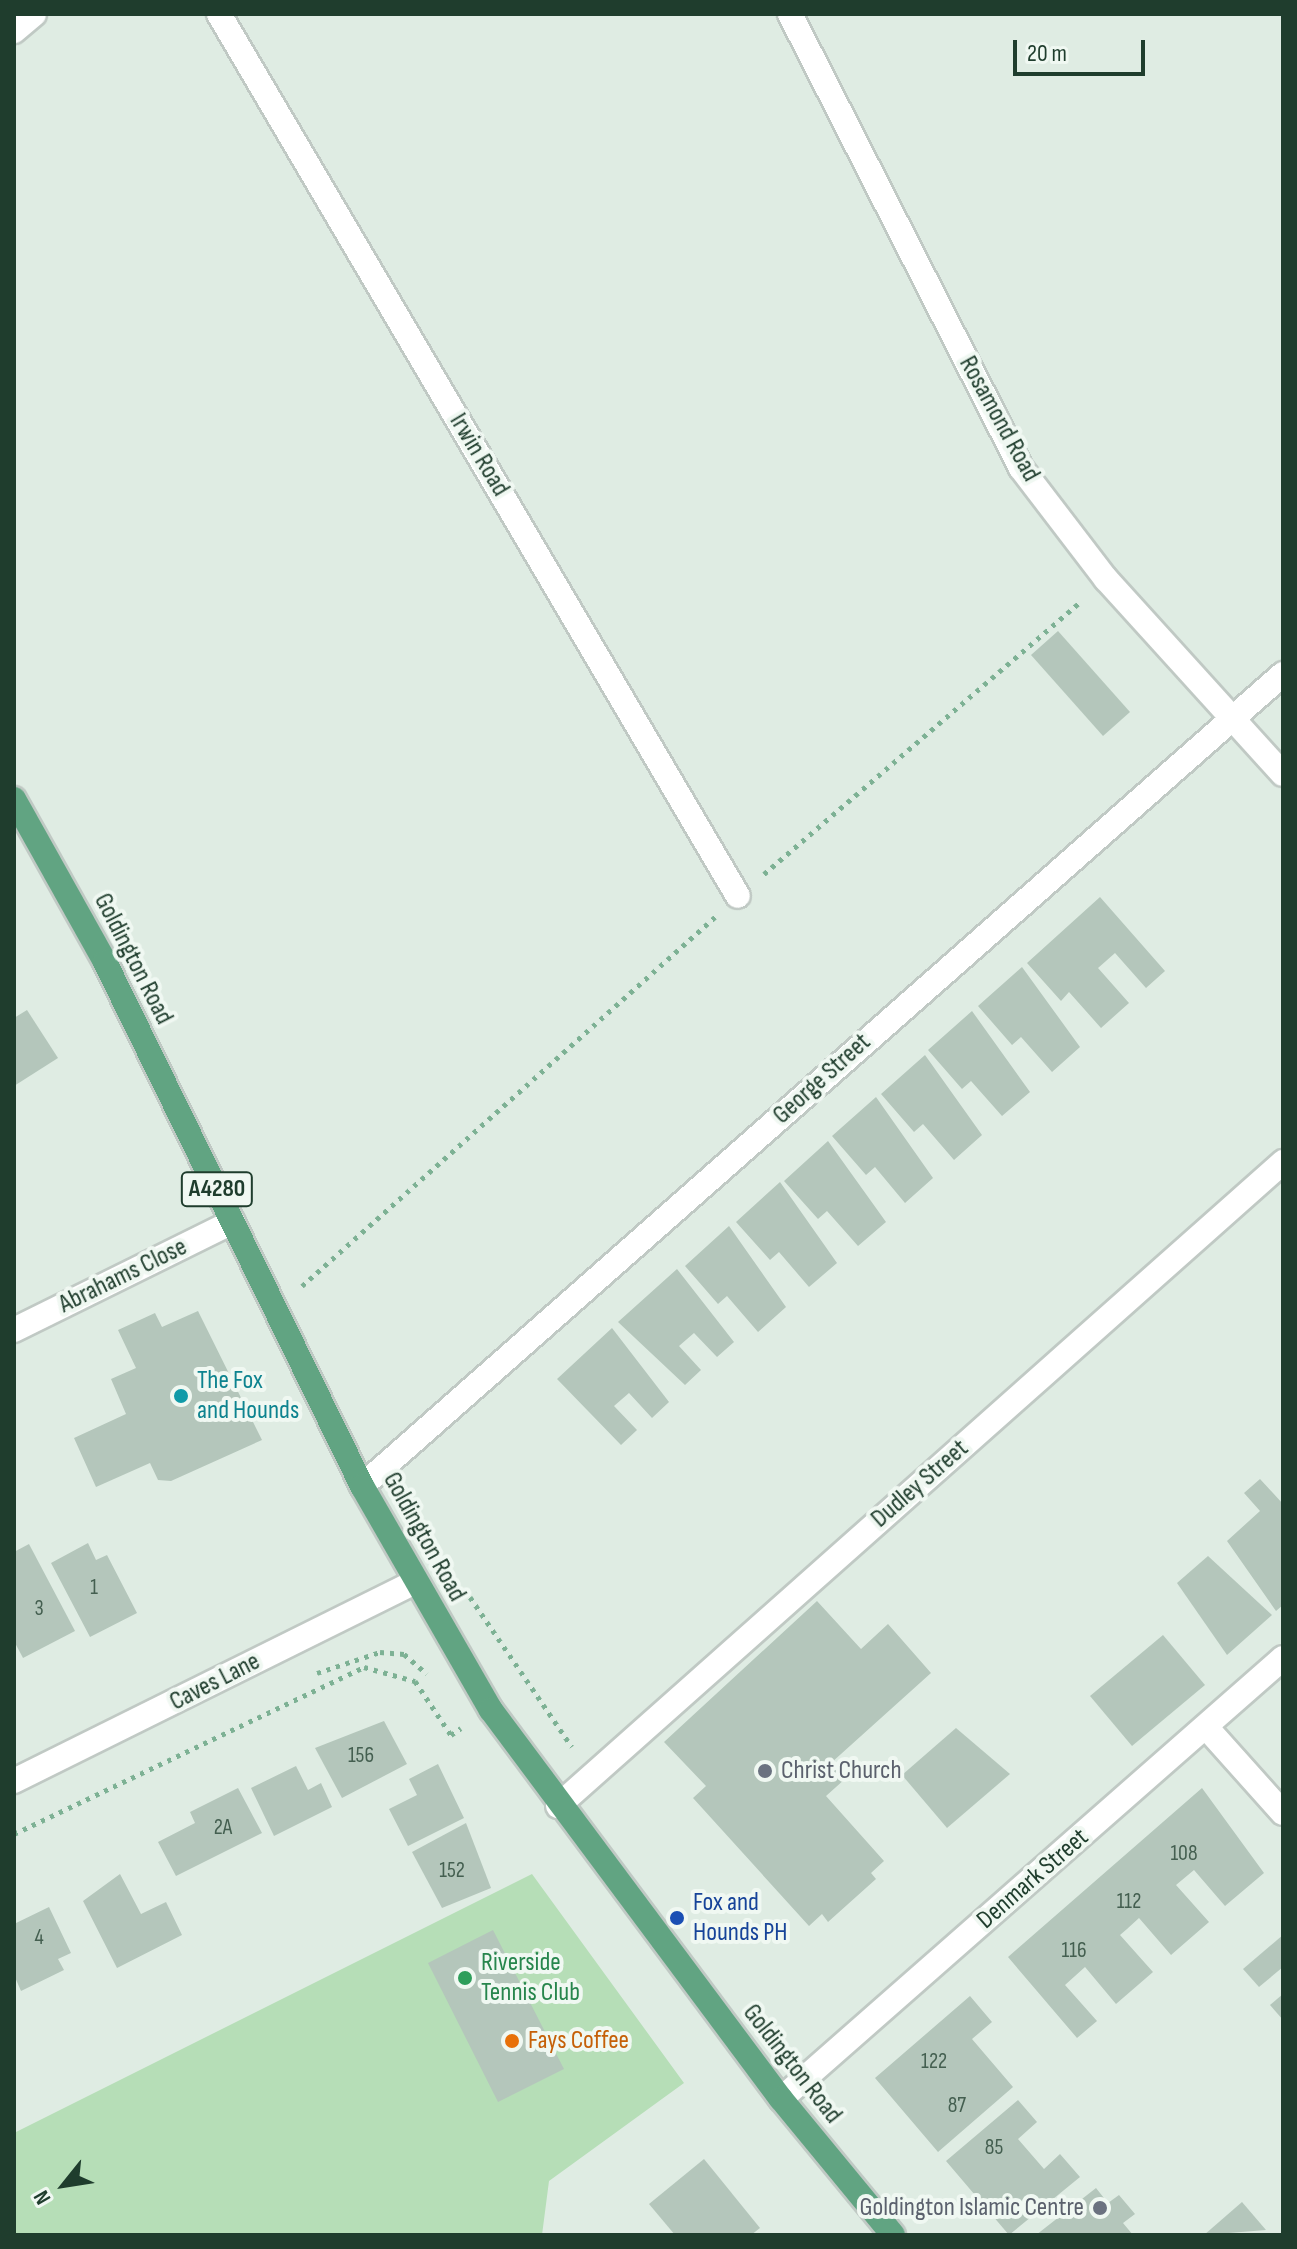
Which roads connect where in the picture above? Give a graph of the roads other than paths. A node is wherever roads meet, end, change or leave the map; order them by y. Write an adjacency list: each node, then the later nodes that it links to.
1 (34, 14): 4 (street)
2 (219, 14): 9 (street, Irwin Road)
3 (790, 14): 6 (street, Rosamond Road)
4 (14, 31)
5 (1283, 674): 6 (street, George Street)
6 (1233, 715): 7 (street, Rosamond Road); 13 (street, George Street)
7 (1283, 774)
8 (14, 799): 11 (main road, Goldington Road / A4280)
9 (738, 896)
10 (1283, 1162): 18 (street, Dudley Street)
11 (233, 1222): 12 (street, Abrahams Close); 13 (main road, Goldington Road / A4280)
12 (14, 1330)
13 (362, 1486): 14 (main road, Goldington Road / A4280)
14 (415, 1582): 17 (street, Caves Lane); 18 (main road, Goldington Road / A4280)
15 (1283, 1658): 16 (street, Denmark Street)
16 (1206, 1727): 19 (street); 20 (street, Denmark Street)
17 (14, 1781)
18 (558, 1806): 20 (main road, Goldington Road / A4280)
19 (1283, 1813)
20 (781, 2099): 21 (main road, Goldington Road / A4280)
21 (893, 2235)

